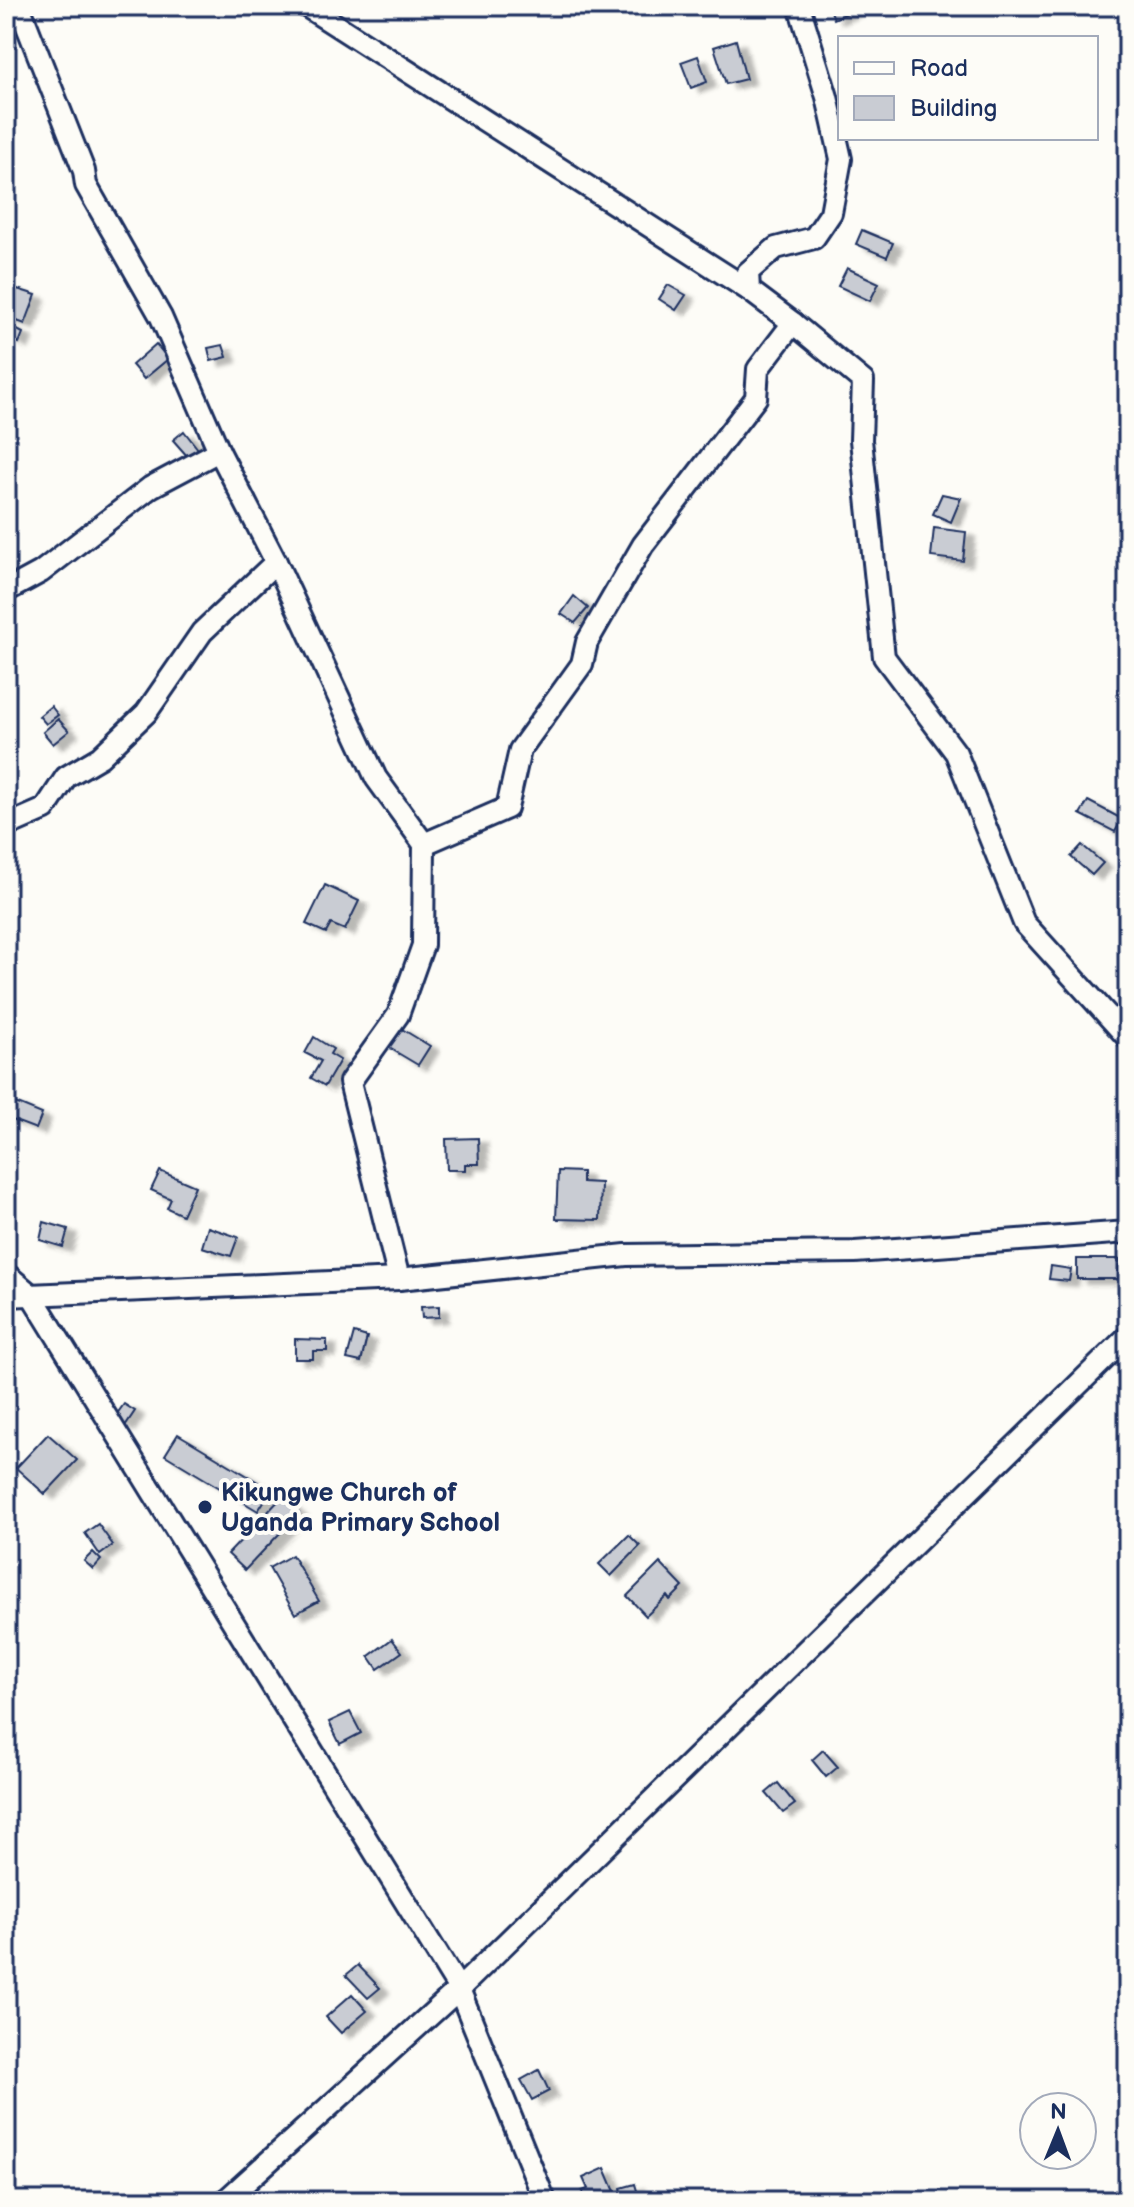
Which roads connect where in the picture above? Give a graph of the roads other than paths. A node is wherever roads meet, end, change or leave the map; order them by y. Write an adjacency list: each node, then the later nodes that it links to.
1 (16, 6): 4 (street); 7 (street)
2 (306, 6): 5 (street)
3 (799, 6): 5 (street)
4 (6, 12)
5 (749, 290): 6 (street)
6 (793, 323): 11 (street); 12 (street)
7 (219, 451): 8 (street); 9 (street)
8 (276, 562): 10 (street); 11 (street)
9 (6, 591)
10 (6, 826)
11 (424, 844): 15 (street)
12 (1128, 1038)
13 (1128, 1232): 15 (street)
14 (6, 1274): 17 (street)
15 (399, 1279): 17 (street)
16 (6, 1296): 17 (street)
17 (32, 1296): 19 (street)
18 (1128, 1336): 19 (street)
19 (459, 1989): 20 (street); 21 (street)
20 (225, 2201)
21 (545, 2201)

